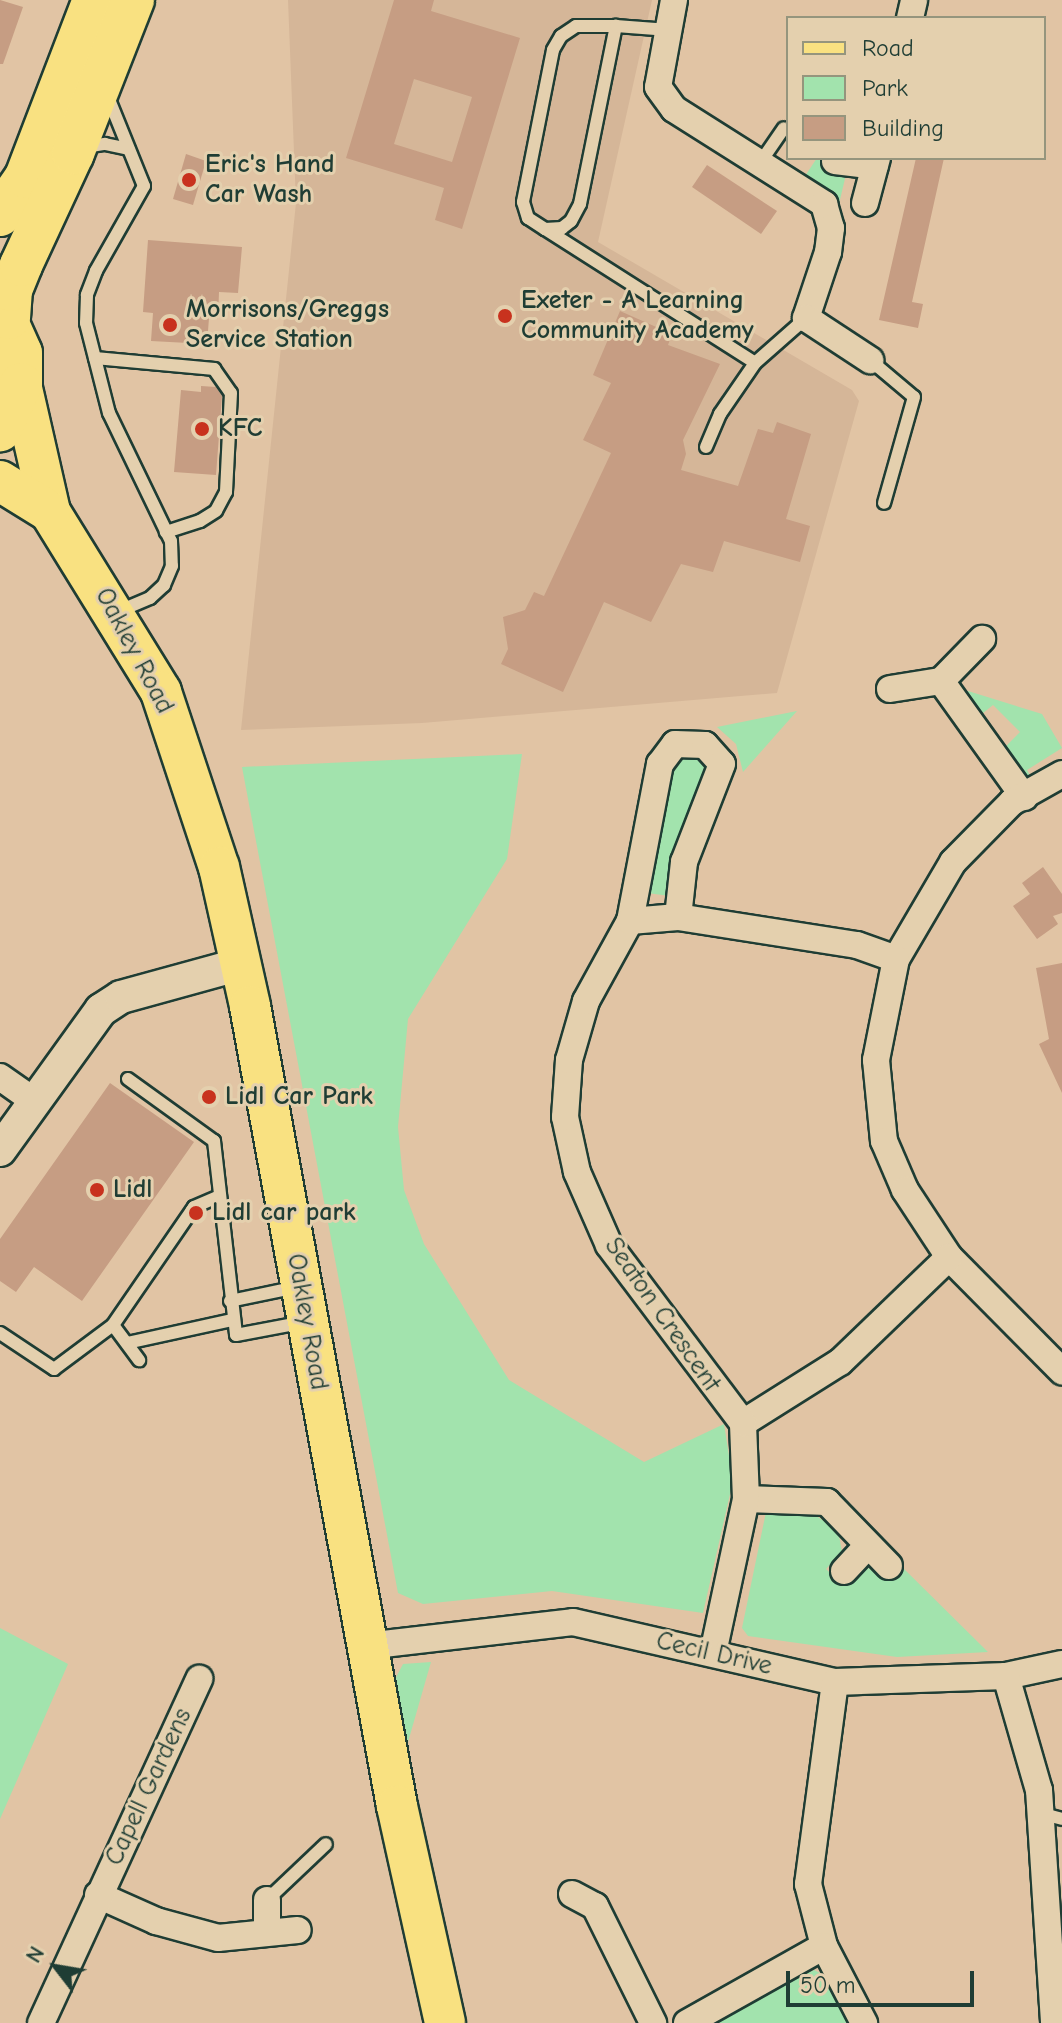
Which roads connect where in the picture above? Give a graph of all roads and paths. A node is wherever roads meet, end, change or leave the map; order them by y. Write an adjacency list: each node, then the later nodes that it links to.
1 (94, 0): 14 (highway)
2 (133, 0): 6 (highway)
3 (674, 0): 5 (street)
4 (616, 26): 5 (lane); 15 (lane); 15 (lane)
5 (669, 30): 12 (street)
6 (105, 76): 8 (lane); 9 (highway)
7 (784, 128): 12 (lane)
8 (128, 149): 9 (lane); 18 (lane)
9 (73, 153): 16 (highway)
10 (835, 161): 11 (street)
11 (876, 162): 13 (street)
12 (760, 163): 17 (street)
13 (865, 203)
14 (0, 215)
15 (545, 229): 20 (lane)
16 (5, 312): 21 (highway)
17 (806, 318): 19 (street); 20 (lane)
18 (95, 358): 27 (lane); 27 (lane)
19 (870, 360): 25 (lane)
20 (755, 363): 23 (lane)
21 (21, 384): 22 (highway); 26 (main road)
22 (0, 430)
23 (706, 447)
24 (0, 481): 26 (main road)
25 (884, 503)
26 (50, 512): 28 (main road, Oakley Road)
27 (166, 532): 28 (lane)
28 (116, 612): 37 (main road, Oakley Road)
29 (982, 639): 30 (street)
30 (941, 681): 31 (street); 33 (street)
31 (890, 689)
32 (1062, 774): 33 (street)
33 (1024, 797): 36 (street)
34 (678, 917): 35 (street); 35 (street, Seaton Crescent); 36 (street)
35 (630, 921): 52 (street, Seaton Crescent)
36 (896, 959): 43 (street)
37 (241, 964): 40 (street); 45 (main road, Oakley Road)
38 (0, 1077): 40 (street)
39 (128, 1079): 42 (lane)
40 (34, 1101): 41 (street)
41 (0, 1150)
42 (218, 1197): 44 (lane); 47 (lane)
43 (949, 1257): 51 (street); 52 (street)
44 (230, 1301): 45 (lane); 46 (lane)
45 (305, 1304): 46 (lane); 57 (main road, Oakley Road)
46 (232, 1320): 49 (lane)
47 (113, 1325): 48 (lane); 49 (lane)
48 (0, 1333)
49 (127, 1343): 50 (lane)
50 (139, 1360)
51 (1062, 1371)
52 (743, 1423): 53 (street)
53 (746, 1499): 54 (street); 58 (street)
54 (868, 1545): 55 (street); 56 (street)
55 (889, 1566)
56 (844, 1571)
57 (366, 1646): 58 (street, Cecil Drive); 73 (main road, Oakley Road)
58 (713, 1653): 62 (street, Cecil Drive)
59 (1062, 1664): 60 (street, Cecil Drive)
60 (1006, 1676): 62 (street, Cecil Drive); 63 (street)
61 (199, 1679): 66 (street, Capell Gardens)
62 (835, 1682): 71 (street)
63 (1051, 1816): 67 (street)
64 (326, 1844): 68 (lane)
65 (572, 1894): 74 (street)
66 (98, 1895): 69 (street, Capell Gardens); 72 (street, Capell Gardens)
67 (1054, 1897): 77 (street)
68 (267, 1900): 69 (street)
69 (267, 1929): 70 (street, Capell Gardens)
70 (298, 1930)
71 (824, 1946): 75 (street); 76 (street)
72 (41, 2023)
73 (445, 2023)
74 (653, 2023)
75 (687, 2023)
76 (864, 2023)
77 (1054, 2023)

